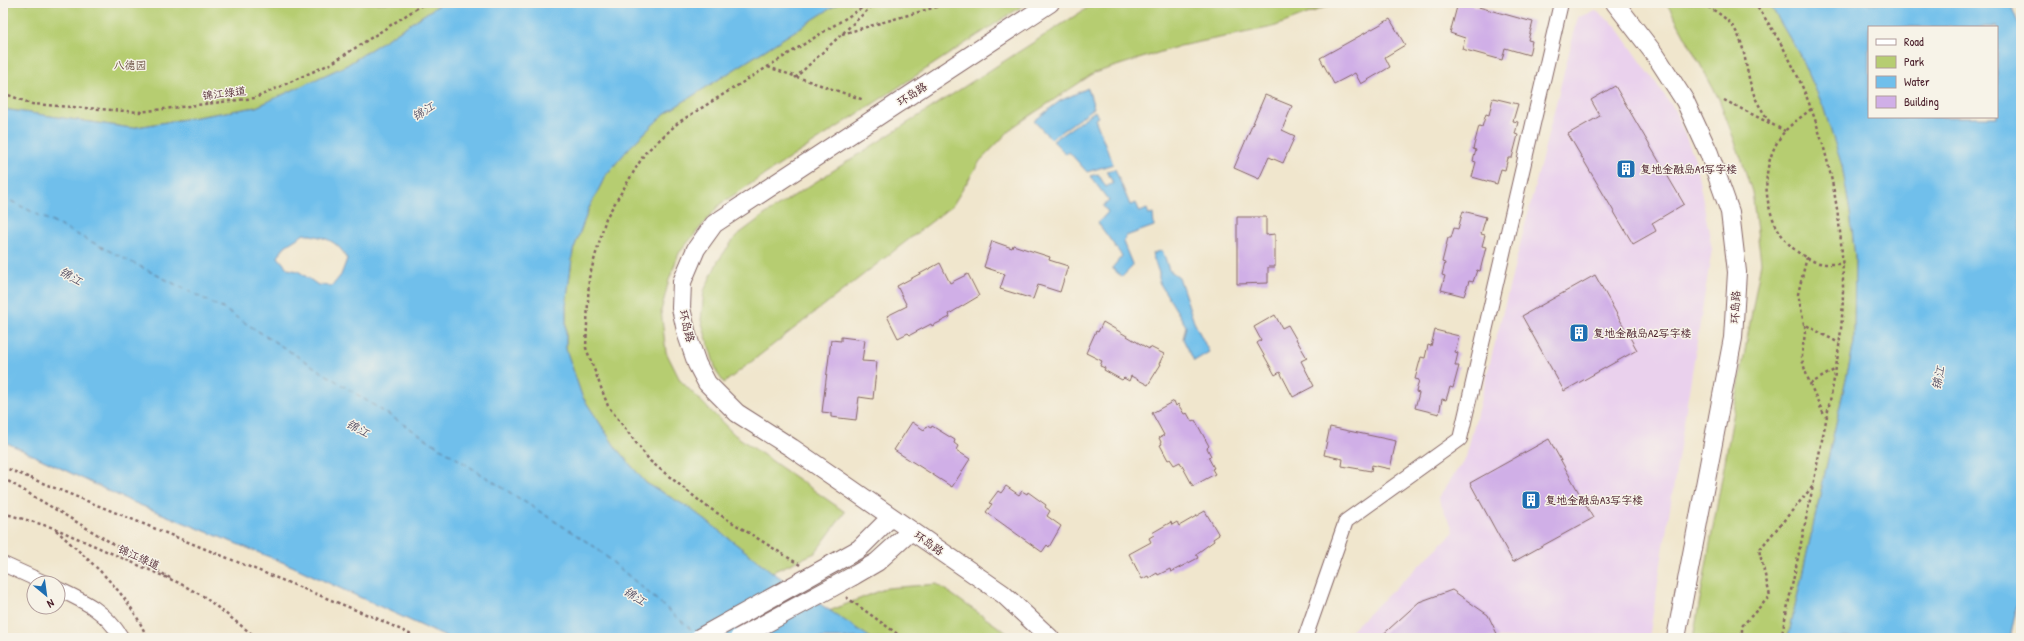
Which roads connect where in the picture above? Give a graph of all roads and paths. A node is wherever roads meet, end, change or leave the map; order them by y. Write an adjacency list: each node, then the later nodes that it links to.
1 (425, 3): 13 (path, 锦江绿道)
2 (870, 3): 11 (path)
3 (875, 3): 10 (path)
4 (950, 3): 10 (path)
5 (1050, 3): 30 (street, 环岛路)
6 (1561, 3): 47 (street)
7 (1615, 3): 48 (street, 环岛路)
8 (1754, 3): 16 (path)
9 (1708, 7): 17 (path)
10 (842, 34): 12 (path)
11 (768, 67): 12 (path); 34 (path)
12 (796, 78): 14 (path)
13 (3, 93)
14 (864, 100)
15 (1724, 100): 17 (path)
16 (1811, 109): 18 (path); 20 (path)
17 (1771, 124): 18 (path)
18 (1785, 131): 19 (path)
19 (1807, 258): 20 (path); 21 (path)
20 (1843, 264): 22 (path)
21 (1805, 324): 22 (path); 24 (path)
22 (1839, 342): 23 (path)
23 (1834, 370): 24 (path); 25 (path)
24 (1810, 384): 25 (path)
25 (1826, 418): 28 (path)
26 (3, 466): 42 (path)
27 (3, 478): 36 (path)
28 (1813, 486): 49 (path); 50 (path)
29 (3, 513): 31 (path, 锦江绿道)
30 (891, 517): 32 (street, 环岛路); 43 (street, bridge)
31 (54, 528): 36 (path, 锦江绿道); 40 (path)
32 (911, 531): 44 (street, bridge); 46 (street, 环岛路)
33 (3, 564): 35 (street)
34 (804, 568)
35 (27, 575)
36 (179, 583): 41 (path, 锦江绿道)
37 (66, 593): 39 (street)
38 (843, 595): 45 (path)
39 (122, 638)
40 (147, 638)
41 (257, 638)
42 (418, 638)
43 (699, 638)
44 (739, 638)
45 (903, 638)
46 (1050, 638)
47 (1305, 638)
48 (1676, 638)
49 (1742, 638)
50 (1781, 638)

